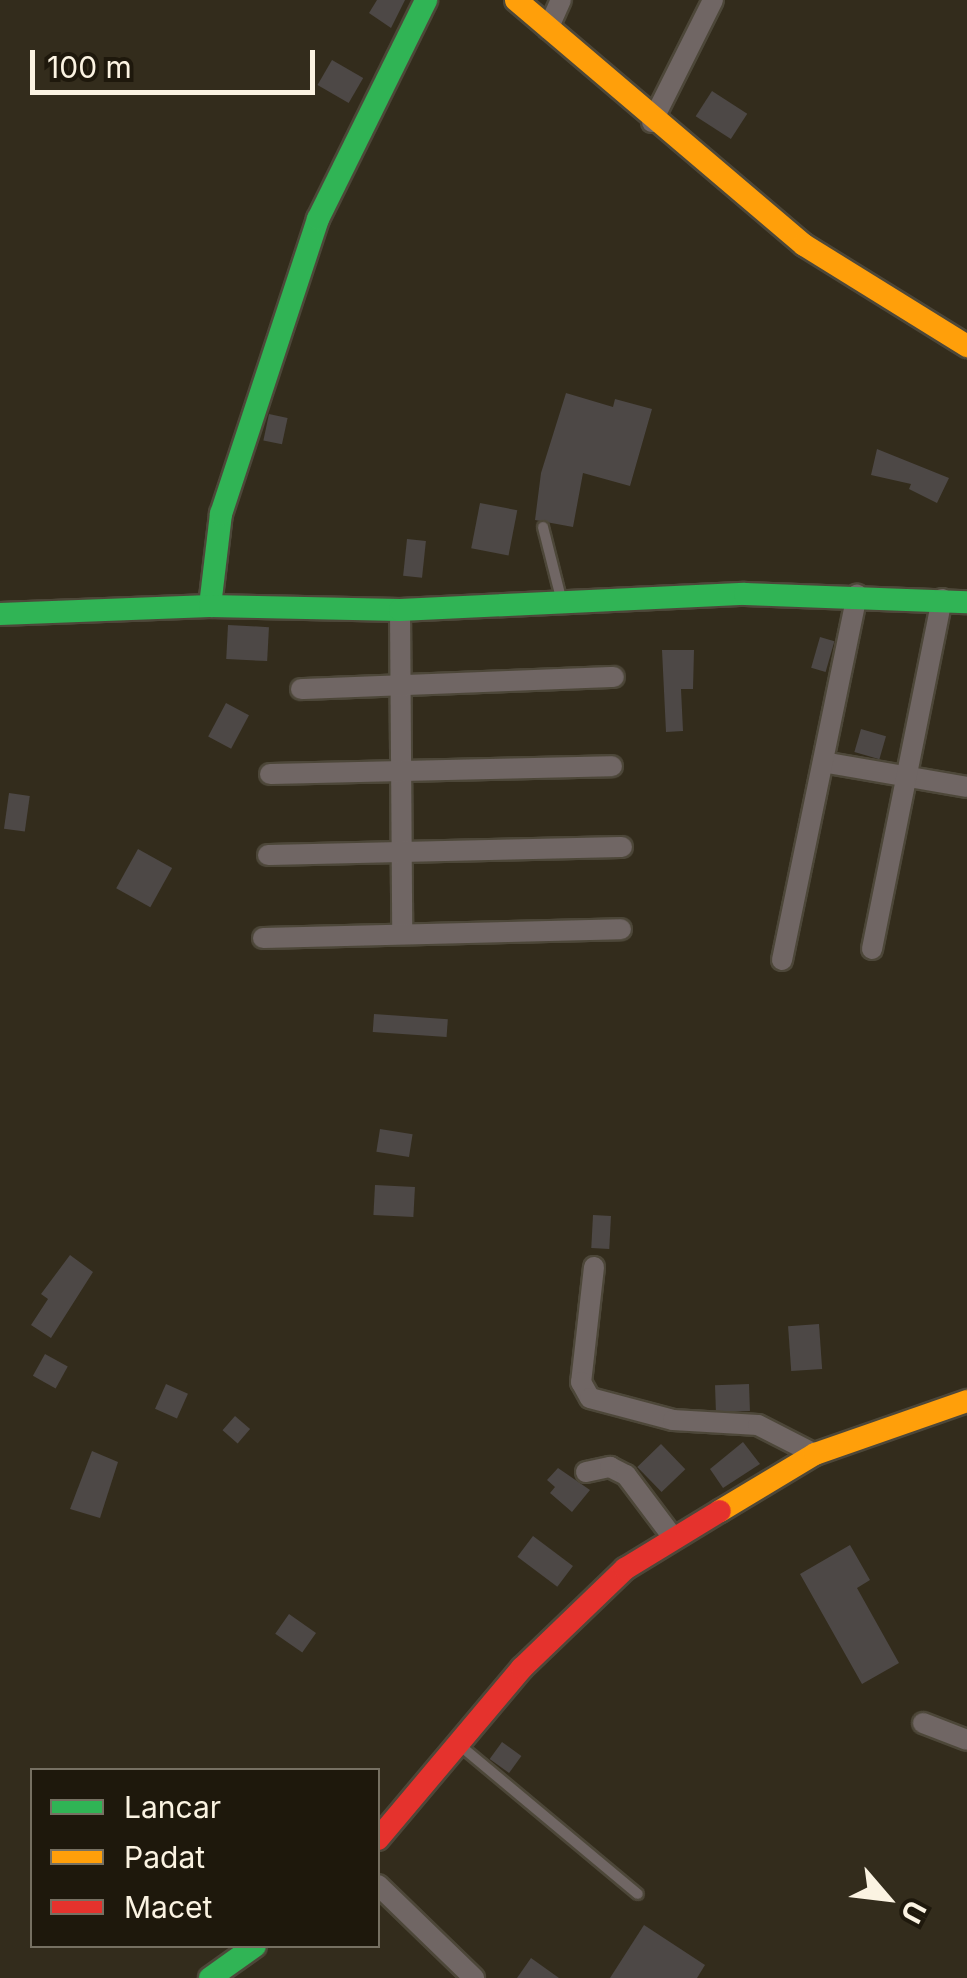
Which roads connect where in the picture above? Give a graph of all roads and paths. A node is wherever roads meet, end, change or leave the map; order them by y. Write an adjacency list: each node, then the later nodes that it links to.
1 (426, 0): 13 (street)
2 (516, 0): 5 (street)
3 (561, 0): 5 (street)
4 (713, 0): 6 (street)
5 (548, 29): 6 (street)
6 (652, 122): 7 (street)
7 (967, 346)
8 (543, 527): 12 (lane)
9 (857, 594): 10 (street); 12 (street); 19 (street)
10 (942, 599): 11 (street); 23 (street)
11 (967, 602)
12 (563, 604): 14 (street)
13 (210, 606): 14 (street); 15 (street)
14 (400, 610): 17 (street)
15 (0, 614)
16 (614, 677): 17 (street)
17 (398, 683): 18 (street); 21 (street)
18 (301, 689)
19 (823, 762): 23 (street); 32 (street)
20 (612, 766): 21 (street)
21 (400, 772): 22 (street); 26 (street)
22 (270, 774)
23 (907, 776): 24 (street); 31 (street)
24 (967, 787)
25 (622, 846): 26 (street)
26 (401, 852): 27 (street); 29 (street)
27 (268, 855)
28 (621, 929): 29 (street)
29 (402, 934): 30 (street)
30 (263, 938)
31 (872, 949)
32 (782, 960)
33 (594, 1267): 35 (street)
34 (967, 1401): 35 (street)
35 (816, 1454): 37 (street)
36 (586, 1472): 37 (street)
37 (672, 1536): 40 (street)
38 (923, 1723): 39 (street)
39 (967, 1740)
40 (458, 1744): 41 (street); 43 (lane)
41 (380, 1837)
42 (380, 1887): 46 (street)
43 (638, 1894)
44 (252, 1948): 45 (street)
45 (210, 1978)
46 (474, 1978)

